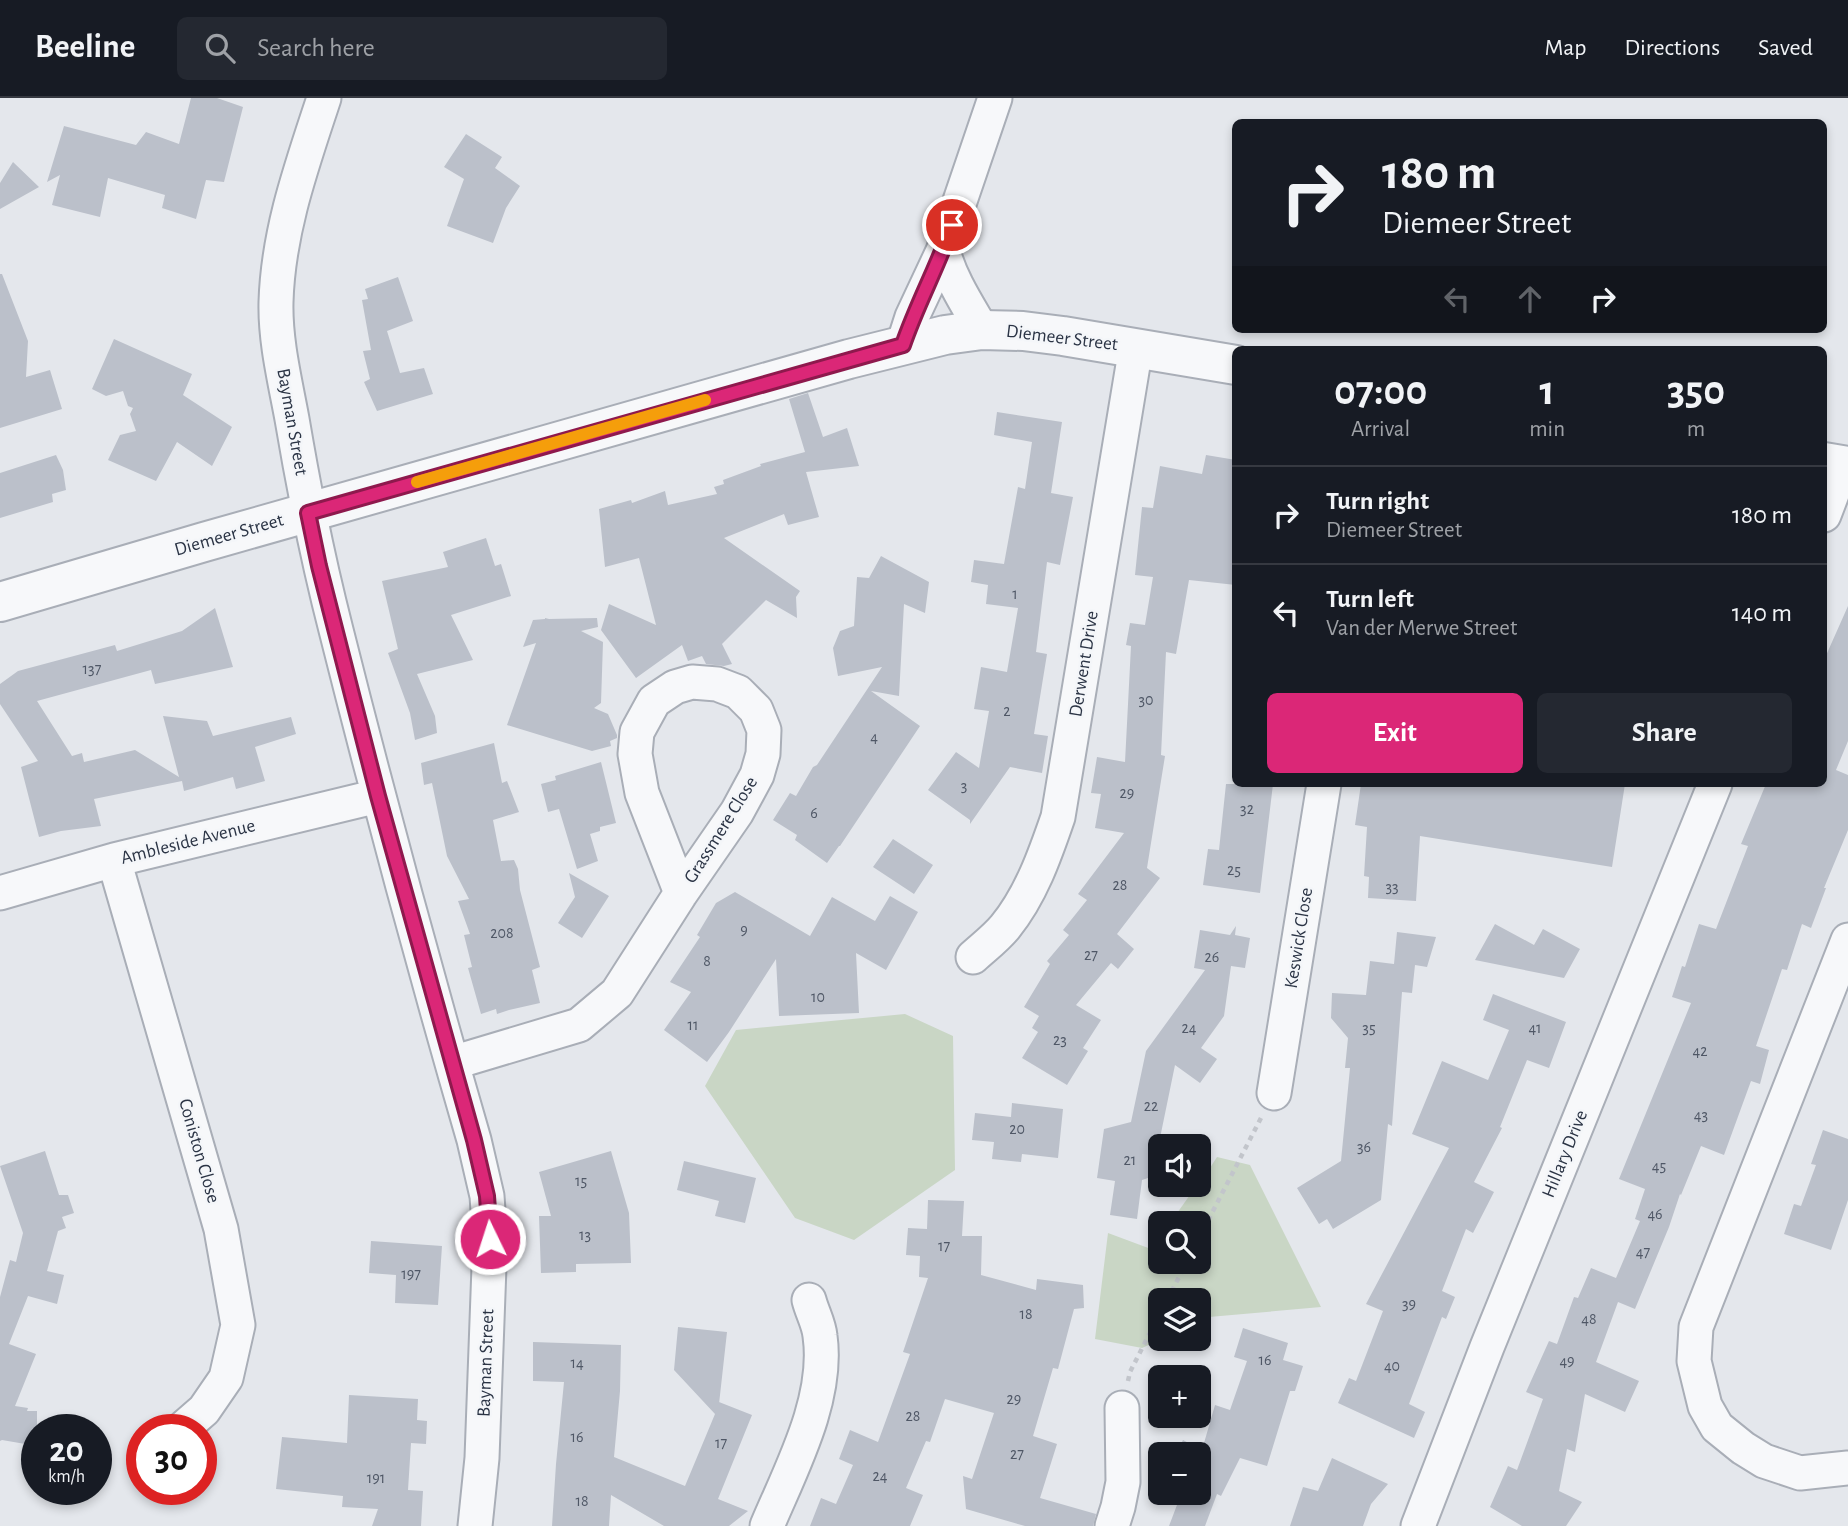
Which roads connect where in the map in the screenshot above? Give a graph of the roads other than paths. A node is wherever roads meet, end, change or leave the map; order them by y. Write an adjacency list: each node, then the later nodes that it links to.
1 (324, 98): 10 (street, Bayman Street)
2 (995, 98): 3 (street)
3 (943, 251): 4 (street); 5 (street)
4 (982, 330): 5 (street, Diemeer Street); 6 (street, Diemeer Street)
5 (903, 345): 10 (street, Diemeer Street)
6 (1136, 347): 7 (street, Diemeer Street); 19 (street, Derwent Drive)
7 (1232, 364)
8 (1838, 465): 9 (street)
9 (1827, 505)
10 (308, 513): 11 (street, Diemeer Street); 14 (street, Bayman Street)
11 (0, 602)
12 (1324, 787): 21 (street, Keswick Close)
13 (1714, 787): 29 (street, Hillary Drive)
14 (378, 796): 15 (street, Ambleside Avenue); 20 (street, Bayman Street)
15 (114, 860): 16 (street, Ambleside Avenue); 24 (street, Coniston Close)
16 (0, 893)
17 (681, 893): 17 (street, Grassmere Close); 20 (street, Grassmere Close)
18 (1848, 940): 25 (street)
19 (973, 957)
20 (452, 1063): 26 (street, Bayman Street)
21 (1274, 1093)
22 (809, 1300): 27 (street)
23 (1122, 1408): 28 (street)
24 (199, 1414)
25 (1848, 1468)
26 (475, 1526)
27 (767, 1526)
28 (1112, 1526)
29 (1418, 1526)

